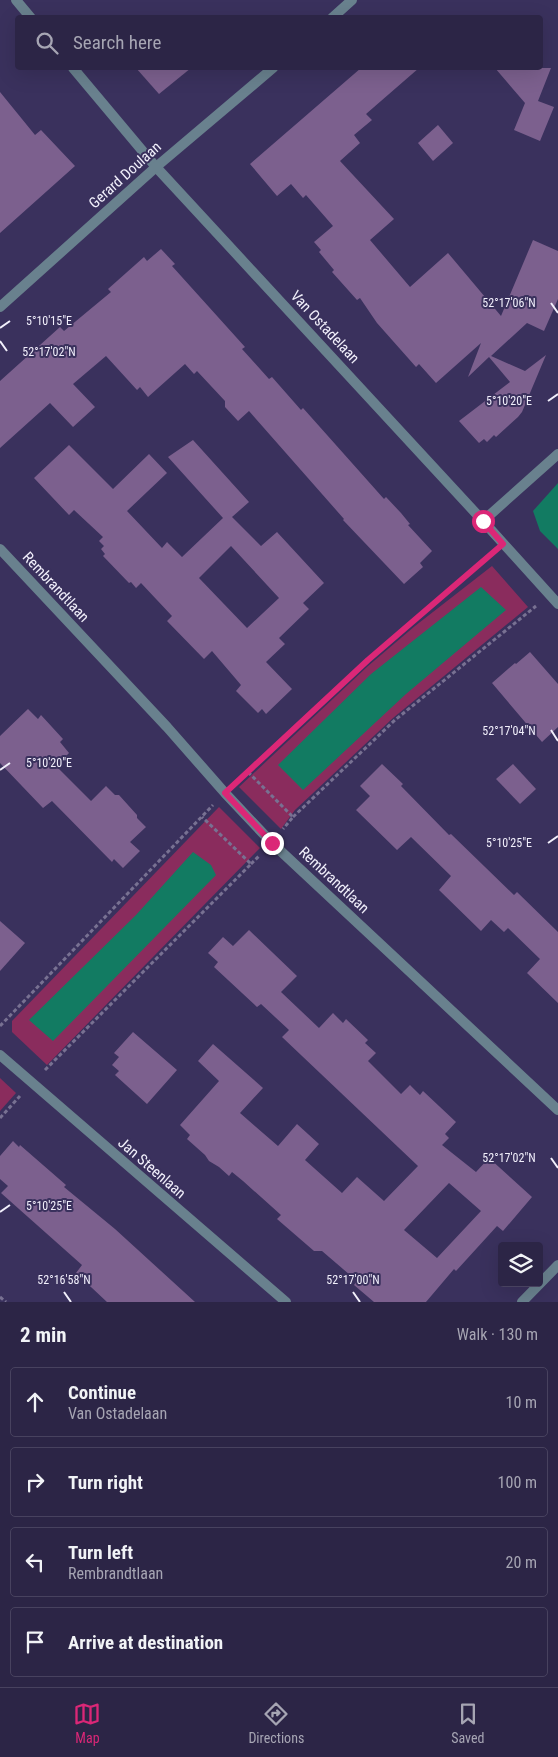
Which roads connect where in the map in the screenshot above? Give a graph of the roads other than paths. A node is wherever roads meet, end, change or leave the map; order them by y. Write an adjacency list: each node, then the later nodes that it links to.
1 (16, 0): 3 (street)
2 (352, 0): 4 (street)
3 (28, 15)
4 (335, 15)
5 (75, 70): 7 (street, Van Ostadelaan)
6 (271, 70): 7 (street, Gerard Doulaan)
7 (156, 167): 8 (street, Gerard Doulaan); 10 (street, Van Ostadelaan)
8 (0, 307)
9 (558, 454): 10 (street)
10 (483, 521): 12 (street, Van Ostadelaan)
11 (0, 549): 14 (street, Rembrandtlaan)
12 (558, 604)
13 (0, 1055): 16 (street, Jan Steenlaan)
14 (558, 1110)
15 (558, 1266): 17 (street)
16 (286, 1302)
17 (522, 1302)

